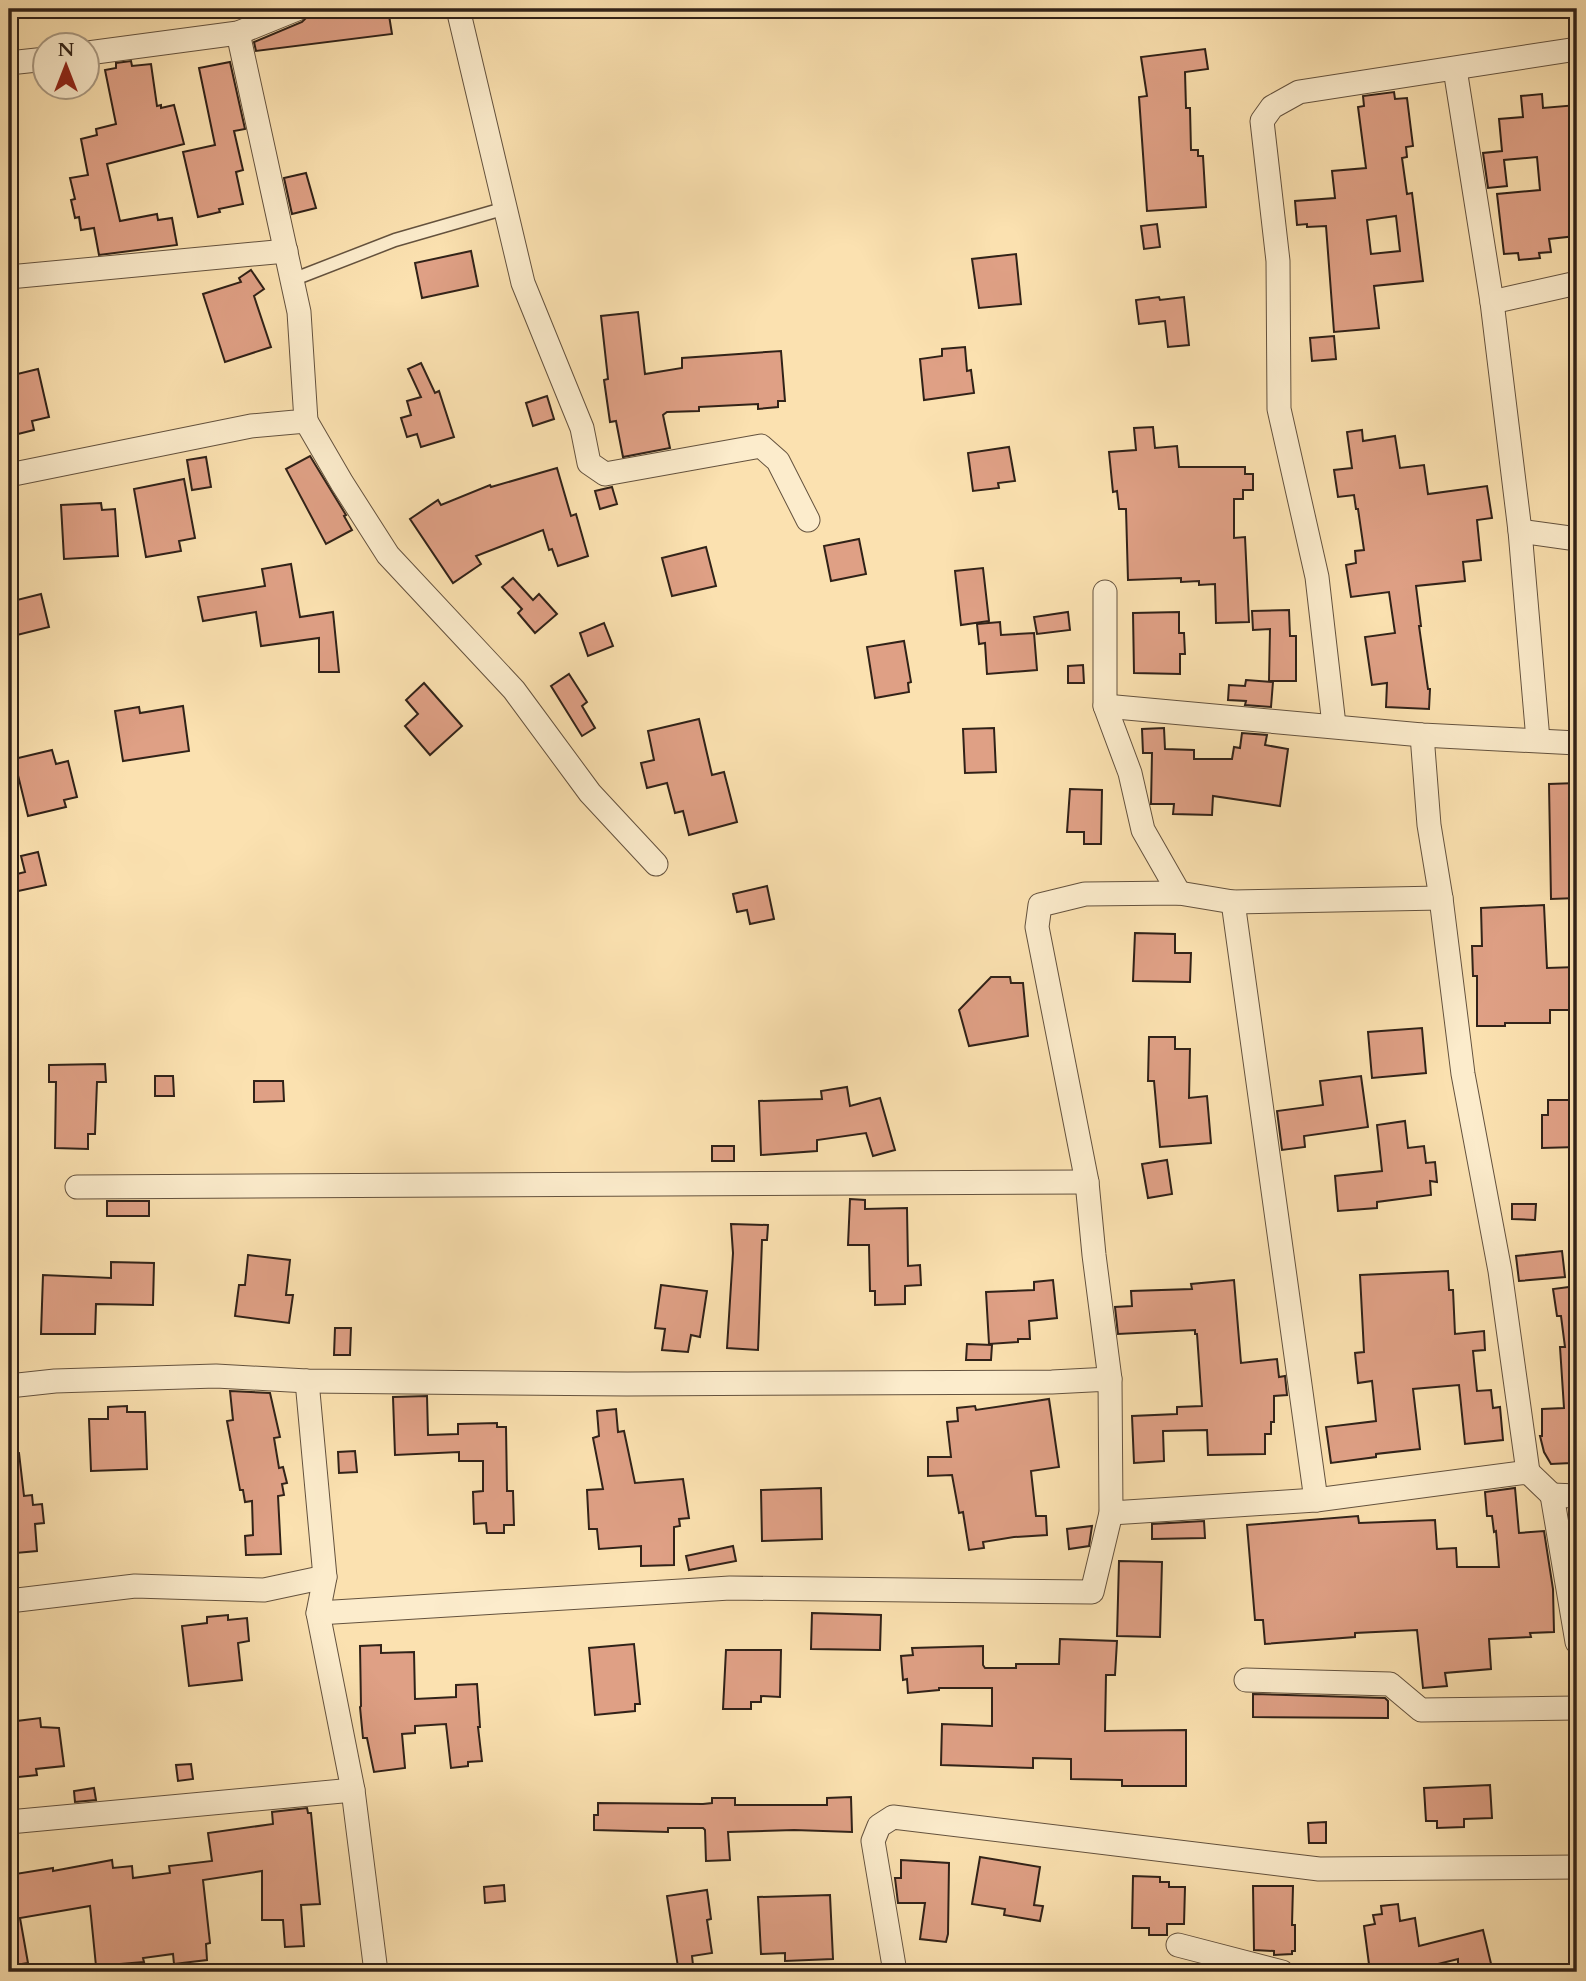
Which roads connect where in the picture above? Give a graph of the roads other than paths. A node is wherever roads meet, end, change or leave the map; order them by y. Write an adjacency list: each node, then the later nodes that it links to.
1 (297, 9): 3 (street)
2 (458, 9): 9 (street)
3 (238, 33): 5 (street); 10 (street)
4 (1577, 49): 8 (street)
5 (102, 51)
6 (32, 60): 7 (street)
7 (9, 62)
8 (1455, 69): 14 (street); 22 (street)
9 (506, 208): 12 (lane); 17 (street)
10 (286, 251): 11 (street); 12 (street)
11 (9, 277)
12 (292, 280): 15 (street)
13 (1577, 283): 14 (street)
14 (1492, 302): 18 (street)
15 (306, 421): 16 (street); 26 (street)
16 (9, 475)
17 (808, 520)
18 (1520, 531): 19 (street); 24 (street)
19 (1577, 539)
20 (1105, 592): 21 (street)
21 (1105, 706): 22 (street); 27 (street)
22 (1334, 725): 23 (street)
23 (1422, 734): 24 (street); 28 (street)
24 (1538, 740): 25 (street)
25 (1577, 743)
26 (656, 864)
27 (1179, 892): 29 (street); 30 (street)
28 (1441, 898): 29 (street); 35 (street)
29 (1233, 902): 38 (street)
30 (1087, 1182): 31 (street); 32 (street)
31 (77, 1187)
32 (1110, 1379): 33 (street); 39 (street)
33 (307, 1381): 34 (street); 40 (street)
34 (9, 1386)
35 (1528, 1472): 36 (street); 38 (street)
36 (1552, 1495): 37 (street); 43 (street)
37 (1577, 1496)
38 (1316, 1500): 39 (street)
39 (1111, 1513): 42 (street)
40 (325, 1577): 41 (street); 42 (street)
41 (9, 1601)
42 (318, 1613): 46 (street)
43 (1577, 1642)
44 (1246, 1680): 45 (street)
45 (1577, 1708)
46 (352, 1790): 47 (street); 50 (street)
47 (9, 1822)
48 (1577, 1867): 51 (street)
49 (1178, 1945): 52 (street)
50 (376, 1972)
51 (895, 1972)
52 (1283, 1972)

